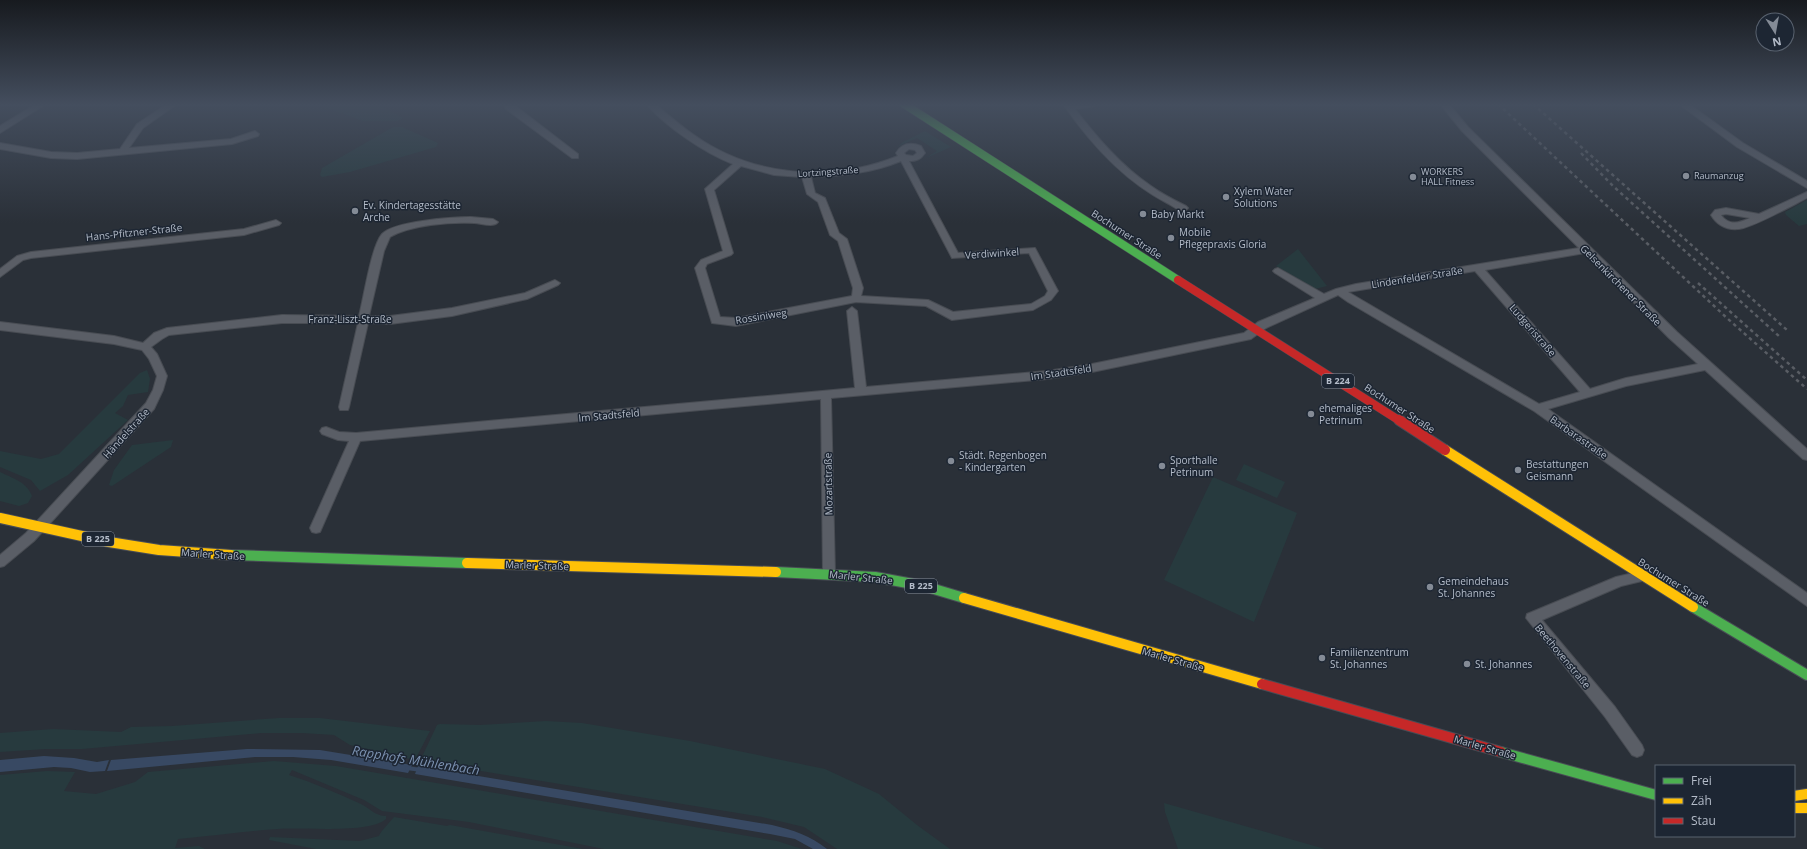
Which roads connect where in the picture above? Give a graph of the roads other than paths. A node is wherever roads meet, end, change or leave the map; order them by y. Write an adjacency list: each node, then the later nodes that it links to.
1 (128, 144): 10 (street)
2 (206, 144): 10 (street)
3 (558, 144): 11 (street)
4 (702, 144): 13 (street, Lortzingstraße)
5 (966, 144): 32 (main road, Bochumer Straße / B 224)
6 (1098, 144): 17 (street)
7 (1480, 144): 21 (street, Gelsenkirchener Straße)
8 (1738, 144): 15 (street)
9 (0, 146): 10 (street)
10 (122, 152)
11 (575, 156)
12 (903, 157): 14 (street, Lortzingstraße); 28 (street, Verdiwinkel)
13 (738, 164): 14 (street, Lortzingstraße); 28 (street, Rossiniweg)
14 (806, 175): 28 (street)
15 (1807, 185)
16 (1807, 195): 18 (street)
17 (1183, 208)
18 (1761, 217)
19 (493, 222): 30 (street)
20 (276, 223): 24 (street, Hans-Pfitzner-Straße)
21 (1586, 250): 22 (street, Lindenfelder Straße); 34 (street, Gelsenkirchener Straße)
22 (1478, 268): 26 (street, Lindenfelder Straße); 36 (street, Ludgeristraße)
23 (1278, 271): 27 (street)
24 (0, 274)
25 (555, 283): 30 (street, Franz-Liszt-Straße)
26 (1339, 291): 27 (street, Lindenfelder Straße); 39 (street, Barbarastraße)
27 (1323, 298): 32 (street, Lindenfelder Straße)
28 (856, 299)
29 (852, 311): 35 (street)
30 (364, 320): 33 (street, Franz-Liszt-Straße); 38 (street)
31 (0, 326): 33 (street)
32 (1256, 330): 35 (street, Im Stadtsfeld); 48 (main road, Bochumer Straße / B 224)
33 (145, 347): 44 (street, Händelstraße)
34 (1707, 366): 36 (street); 42 (street, Gelsenkirchener Straße)
35 (861, 392): 37 (street, Im Stadtsfeld)
36 (1587, 393): 39 (street)
37 (826, 395): 41 (street, Im Stadtsfeld); 47 (street, Mozartstraße)
38 (344, 407)
39 (1538, 408): 49 (street, Barbarastraße)
40 (326, 431): 41 (street, Im Stadtsfeld)
41 (356, 437): 45 (street)
42 (1807, 456)
43 (0, 518): 44 (main road, Marler Straße / B 225)
44 (38, 527): 46 (street); 47 (main road, Marler Straße / B 225)
45 (316, 528)
46 (0, 562)
47 (829, 574): 53 (main road, Marler Straße / B 225)
48 (1642, 576): 50 (main road, Bochumer Straße / B 224); 51 (street, Beethovenstraße)
49 (1807, 600)
50 (1807, 675)
51 (1637, 750)
52 (1807, 794): 54 (main road)
53 (1655, 795)
54 (1795, 796)
55 (1795, 808): 56 (main road)
56 (1807, 808)

